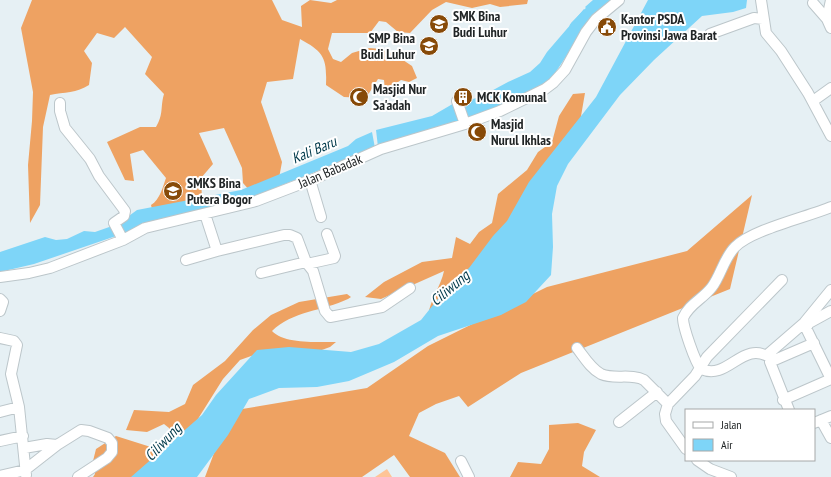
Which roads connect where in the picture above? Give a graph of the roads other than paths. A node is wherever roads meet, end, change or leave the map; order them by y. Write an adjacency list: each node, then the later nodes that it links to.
1 (619, 0): 12 (street, Jalan Babadak)
2 (761, 0): 5 (street)
3 (830, 0): 6 (street)
4 (814, 3): 6 (street)
5 (763, 19): 7 (street); 10 (street)
6 (829, 24)
7 (710, 34)
8 (831, 88): 10 (street)
9 (457, 100): 12 (street)
10 (813, 101): 13 (street)
11 (60, 103): 19 (street)
12 (465, 123): 14 (street, Jalan Babadak)
13 (831, 136)
14 (310, 180): 16 (street, Jalan Babadak); 17 (street)
15 (831, 207): 35 (street)
16 (205, 214): 19 (street, Jalan Babadak); 20 (street)
17 (321, 216)
18 (327, 234): 22 (street)
19 (121, 236): 24 (street, Jalan Babadak)
20 (217, 251): 21 (street); 22 (street)
21 (186, 260)
22 (307, 263): 23 (street); 26 (street)
23 (261, 273)
24 (0, 277)
25 (782, 280): 35 (street)
26 (410, 288)
27 (831, 290): 34 (street)
28 (0, 299): 29 (street)
29 (0, 311)
30 (831, 311): 32 (street)
31 (0, 338): 39 (street)
32 (814, 343): 34 (street); 37 (street)
33 (577, 348): 36 (street)
34 (768, 358): 35 (street); 37 (street)
35 (701, 369): 38 (street)
36 (657, 392): 38 (street); 43 (street)
37 (783, 400): 40 (street)
38 (668, 404): 49 (street)
39 (19, 406): 41 (street); 44 (street)
40 (788, 409)
41 (0, 412)
42 (822, 420): 45 (street)
43 (619, 422)
44 (23, 436): 46 (street); 48 (street)
45 (831, 438)
46 (0, 441)
47 (57, 445): 48 (street); 52 (street); 54 (street)
48 (24, 448): 52 (street)
49 (685, 448)
50 (461, 461): 55 (street)
51 (698, 461): 56 (street)
52 (26, 474): 53 (street)
53 (0, 476)
54 (78, 477)
55 (469, 477)
56 (731, 477)

